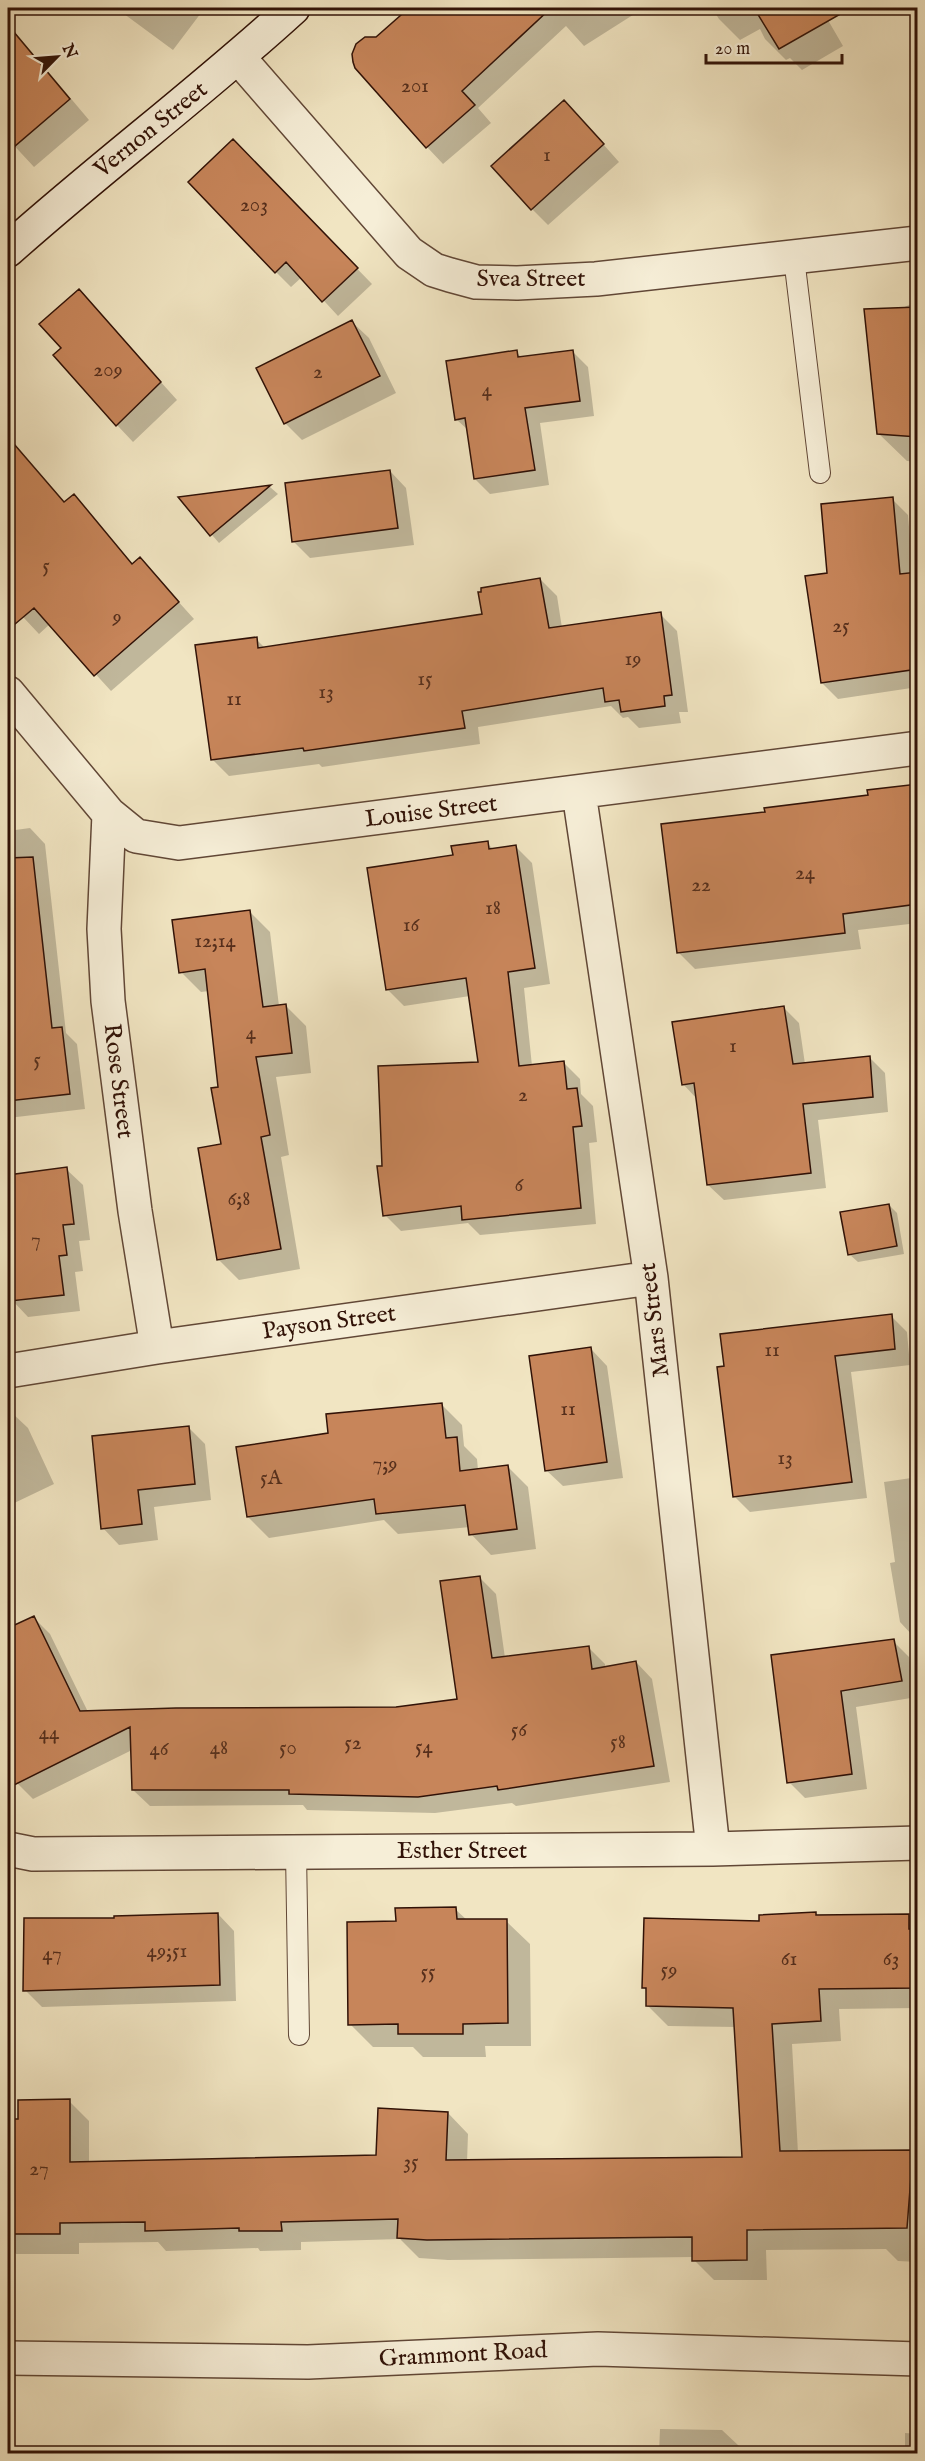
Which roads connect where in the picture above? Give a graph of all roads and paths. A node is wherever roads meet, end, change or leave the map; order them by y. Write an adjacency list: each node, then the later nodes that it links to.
1 (293, 8): 2 (street, Vernon Street)
2 (238, 57): 4 (street, Vernon Street); 5 (street, Svea Street)
3 (918, 243): 5 (street, Svea Street)
4 (8, 250)
5 (794, 258): 6 (lane)
6 (820, 473)
7 (8, 693): 10 (street, Louise Street)
8 (918, 748): 9 (street, Louise Street)
9 (579, 793): 10 (street, Louise Street); 11 (street, Mars Street)
10 (109, 814): 12 (street, Rose Street)
11 (651, 1278): 12 (street, Payson Street); 16 (street, Mars Street)
12 (157, 1347): 13 (street, Payson Street)
13 (8, 1371)
14 (918, 1843): 16 (street, Esther Street)
15 (8, 1849): 17 (street, Esther Street)
16 (713, 1849): 17 (street, Esther Street)
17 (296, 1852): 18 (lane)
18 (299, 2035)
19 (8, 2358): 20 (street, Grammont Road)
20 (918, 2360)

